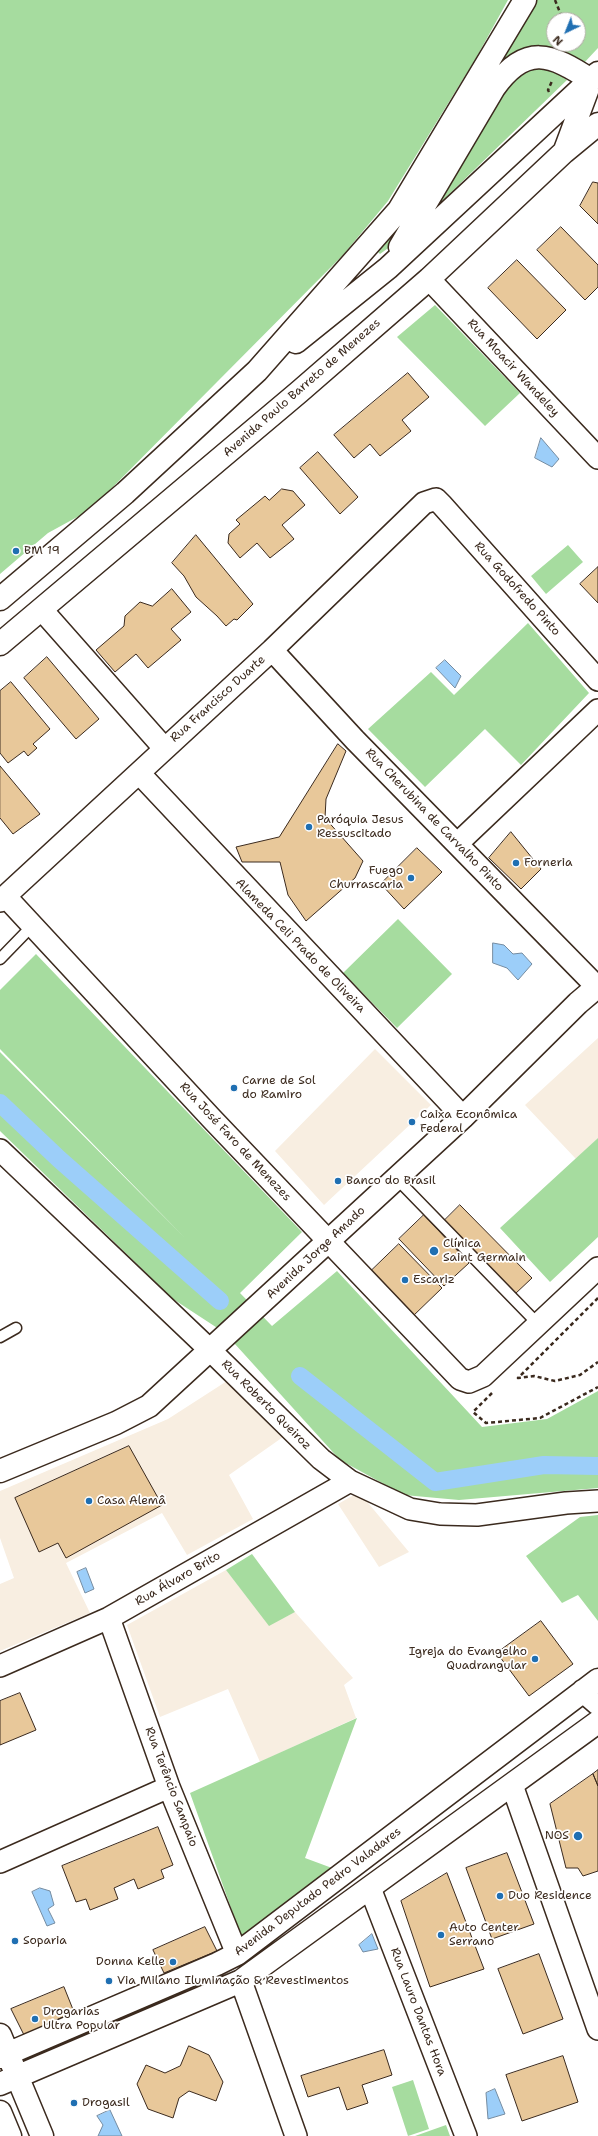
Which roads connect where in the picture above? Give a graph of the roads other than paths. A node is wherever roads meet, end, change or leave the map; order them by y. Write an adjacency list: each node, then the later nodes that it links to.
1 (525, 0): 7 (main road)
2 (596, 74): 4 (main road); 5 (main road); 5 (main road)
3 (598, 124): 4 (main road, Avenida Paulo Barreto de Menezes)
4 (564, 152): 6 (main road, Avenida Paulo Barreto de Menezes)
5 (388, 268): 7 (main road)
6 (429, 279): 8 (street, Rua Moacir Wandeley); 11 (main road, Avenida Paulo Barreto de Menezes)
7 (257, 371): 10 (main road)
8 (598, 458)
9 (436, 499): 13 (street, Rua Francisco Duarte); 14 (street, Rua Godofredo Pinto)
10 (0, 599)
11 (42, 610): 12 (main road, Avenida Paulo Barreto de Menezes); 16 (street)
12 (0, 644)
13 (272, 650): 16 (street, Rua Francisco Duarte); 18 (street, Rua Cherubina de Carvalho Pinto)
14 (598, 680)
15 (598, 710): 18 (street)
16 (164, 748): 17 (street, Rua Francisco Duarte)
17 (139, 773): 19 (street, Rua Francisco Duarte); 23 (street, Alameda Celi Prado de Oliveira)
18 (457, 844): 22 (street, Rua Cherubina de Carvalho Pinto)
19 (3, 898): 20 (street, Rua José Faro de Menezes)
20 (33, 925): 21 (lane); 26 (street, Rua José Faro de Menezes)
21 (0, 959)
22 (598, 987): 23 (main road, Avenida Jorge Amado)
23 (463, 1117): 25 (main road, Avenida Jorge Amado)
24 (0, 1150): 31 (street, Rua Roberto Queiroz)
25 (396, 1178): 26 (main road, Avenida Jorge Amado); 28 (lane)
26 (328, 1241): 28 (street, Rua José Faro de Menezes); 31 (main road, Avenida Jorge Amado)
27 (598, 1268): 28 (street)
28 (538, 1324)
29 (16, 1328): 30 (lane)
30 (0, 1337)
31 (211, 1351): 32 (main road, Avenida Jorge Amado); 33 (street, Rua Roberto Queiroz)
32 (0, 1471)
33 (350, 1481): 34 (street, Rua Roberto Queiroz); 35 (street, Rua Álvaro Brito)
34 (598, 1500)
35 (109, 1618): 36 (street, Rua Álvaro Brito); 40 (street, Rua Terêncio Sampaio)
36 (0, 1666)
37 (593, 1691): 43 (main road, Avenida Deputado Pedro Valadares)
38 (598, 1722): 39 (main road)
39 (512, 1785): 42 (main road); 45 (street)
40 (169, 1787): 41 (street); 43 (street, Rua Terêncio Sampaio)
41 (0, 1862)
42 (370, 1888): 44 (main road); 52 (street, Rua Lauro Dantas Hora)
43 (237, 1954): 46 (main road, Avenida Deputado Pedro Valadares)
44 (241, 1981): 47 (main road); 51 (street)
45 (598, 2029)
46 (3, 2048): 47 (main road)
47 (9, 2081): 50 (main road)
48 (0, 2112): 49 (main road)
49 (10, 2136)
50 (42, 2136)
51 (296, 2136)
52 (466, 2136)

